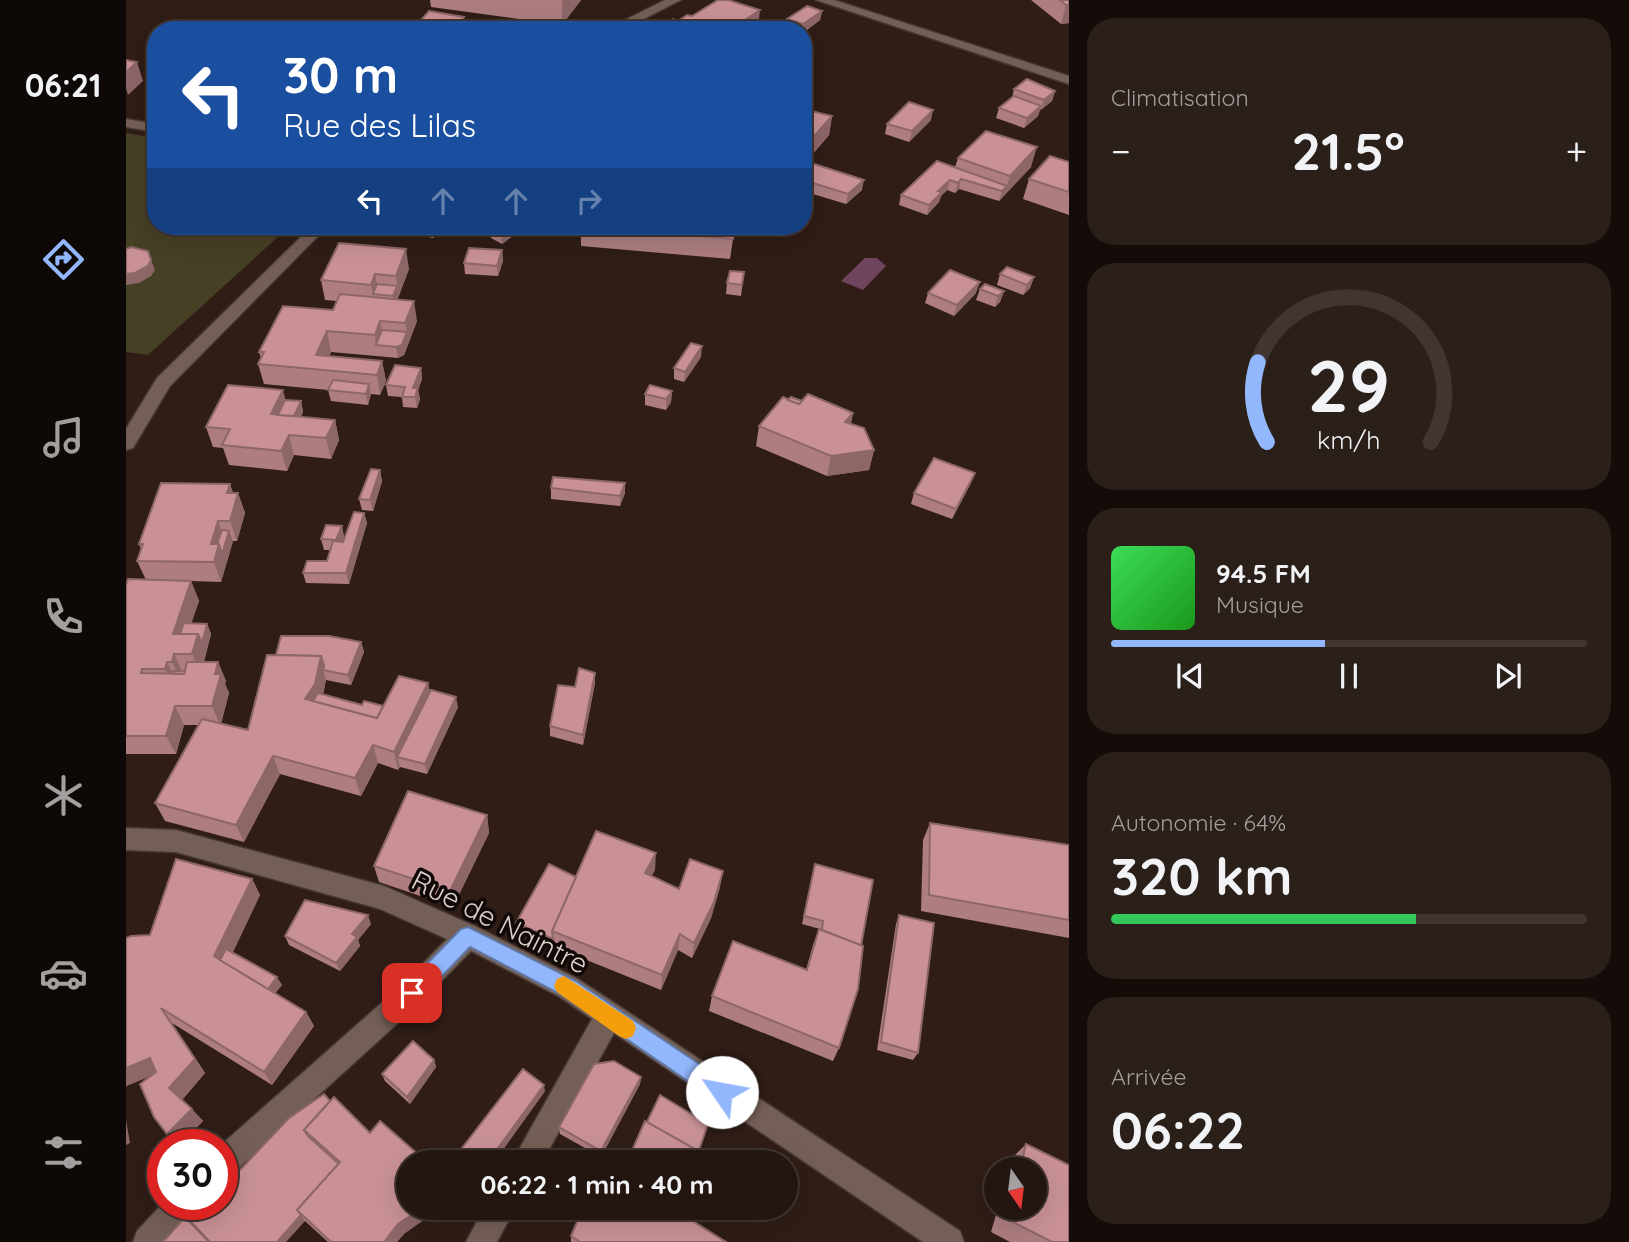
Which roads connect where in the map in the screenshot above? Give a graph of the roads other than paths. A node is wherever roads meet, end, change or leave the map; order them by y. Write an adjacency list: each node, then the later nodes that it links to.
1 (675, 0): 3 (street)
2 (822, 0): 4 (street)
3 (630, 21)
4 (1069, 80)
5 (126, 123): 6 (street)
6 (147, 126)
7 (311, 235): 8 (street)
8 (126, 444)
9 (126, 839): 10 (street, Rue de Naintre)
10 (468, 936): 11 (street, Rue de Naintre); 12 (street)
11 (608, 1017): 13 (street); 18 (street, Rue de Naintre)
12 (238, 1150)
13 (533, 1150)
14 (168, 1220): 16 (street)
15 (493, 1220): 17 (street)
16 (148, 1242)
17 (481, 1242)
18 (949, 1242)

